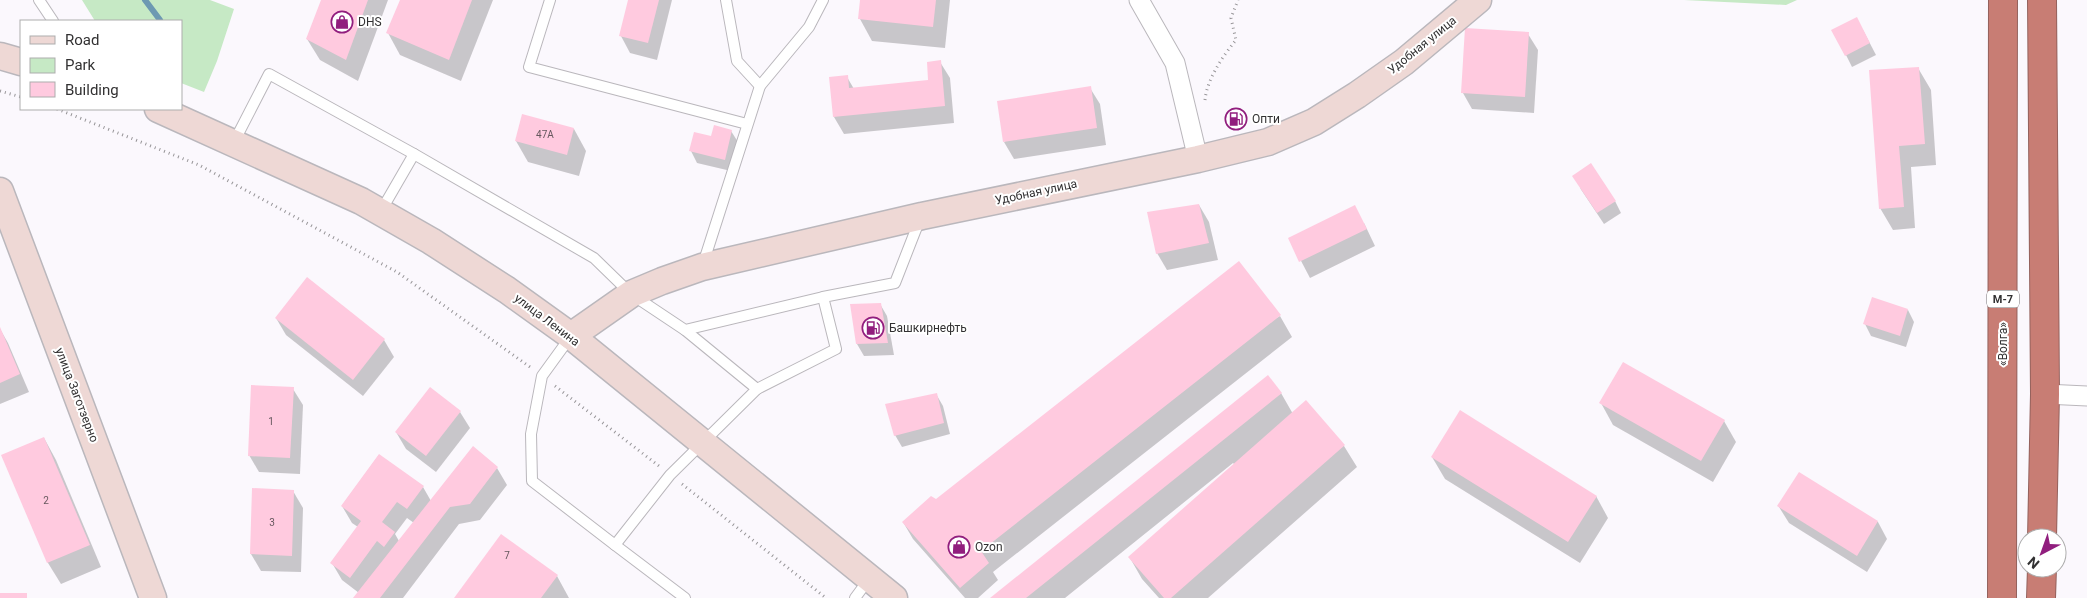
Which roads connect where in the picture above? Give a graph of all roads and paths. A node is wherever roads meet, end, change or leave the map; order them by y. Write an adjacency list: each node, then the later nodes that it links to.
1 (39, 0): 10 (lane)
2 (550, 0): 19 (lane)
3 (726, 0): 13 (lane)
4 (823, 0): 13 (lane)
5 (1139, 0): 22 (street)
6 (1238, 0): 16 (path)
7 (1478, 0): 22 (main road, Удобная улица)
8 (2003, 0): 45 (highway, «Волга» / М-7)
9 (2042, 0): 33 (highway)
10 (52, 20)
11 (0, 56): 12 (main road)
12 (20, 62)
13 (760, 86): 19 (lane)
14 (0, 92): 15 (path)
15 (20, 97)
16 (1204, 108)
17 (60, 110): 31 (path)
18 (160, 110): 20 (main road, улица Ленина)
19 (747, 124): 26 (lane)
20 (234, 142): 21 (lane); 24 (main road, улица Ленина)
21 (414, 154): 24 (lane); 27 (lane)
22 (1198, 159): 25 (main road, Удобная улица)
23 (0, 191): 41 (main road, улица Заготзерно)
24 (380, 212): 30 (main road, улица Ленина)
25 (922, 216): 26 (main road, Удобная улица); 28 (lane)
26 (702, 268): 27 (main road, Удобная улица)
27 (632, 294): 29 (lane); 30 (main road, Удобная улица)
28 (823, 297): 29 (lane); 32 (lane)
29 (685, 330): 32 (lane)
30 (571, 336): 31 (lane); 35 (main road, улица Ленина)
31 (542, 376): 36 (path); 38 (lane)
32 (757, 389): 35 (lane)
33 (2045, 394): 34 (street); 37 (highway)
34 (2087, 396)
35 (701, 442): 36 (lane); 40 (main road, улица Ленина)
36 (670, 474): 38 (lane); 43 (path)
37 (2042, 528)
38 (615, 544): 42 (lane)
39 (2042, 578): 46 (highway)
40 (862, 588): 44 (main road, улица Ленина)
41 (153, 598)
42 (685, 598)
43 (826, 598)
44 (894, 598)
45 (2002, 598)
46 (2042, 598)

